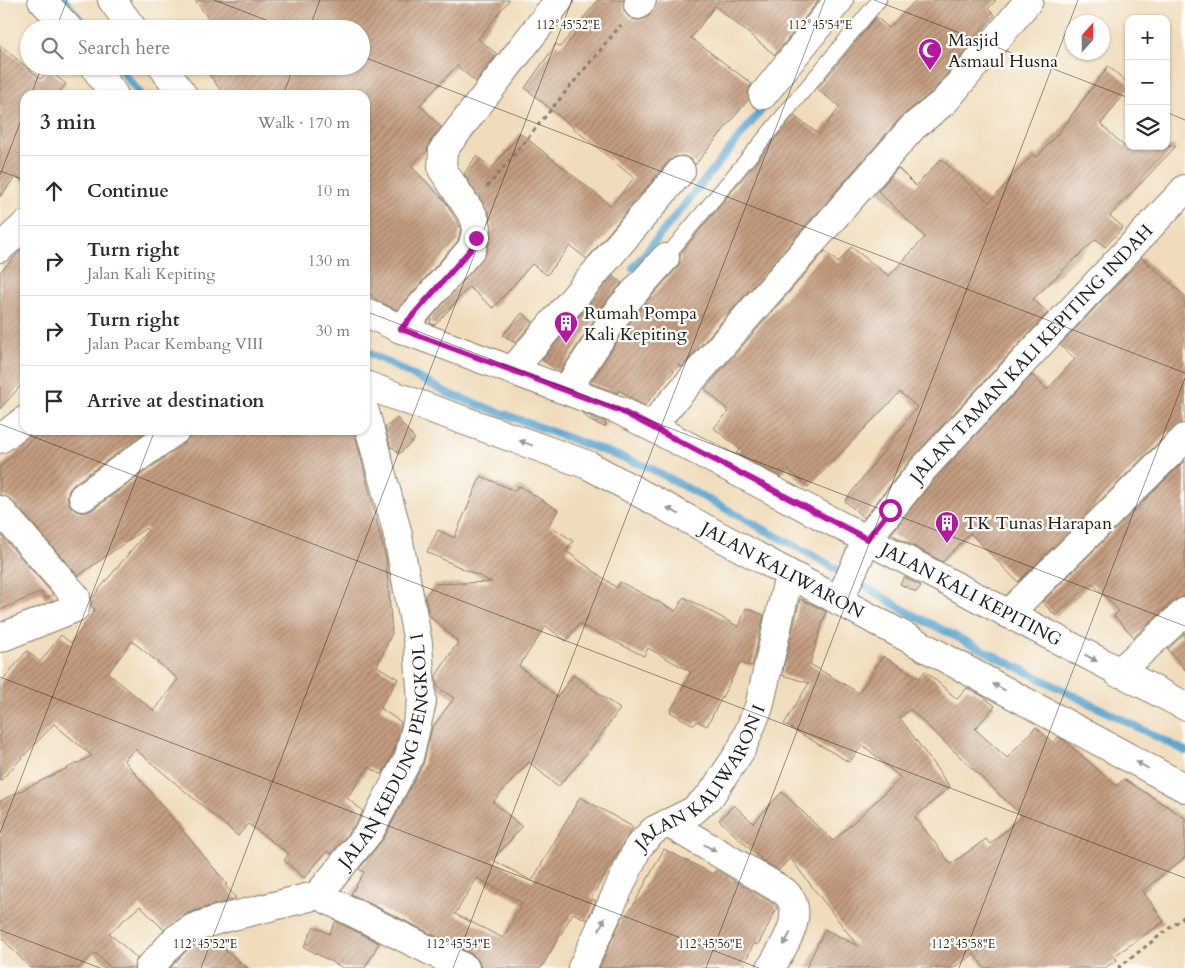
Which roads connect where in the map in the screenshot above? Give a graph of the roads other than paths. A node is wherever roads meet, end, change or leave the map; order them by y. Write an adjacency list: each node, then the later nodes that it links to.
1 (42, 0): 7 (street)
2 (112, 0): 8 (street)
3 (559, 0): 20 (street)
4 (839, 0): 13 (street)
5 (879, 0): 18 (lane)
6 (1030, 0): 25 (street)
7 (60, 20)
8 (126, 20)
9 (100, 75): 11 (street)
10 (169, 75): 12 (street)
11 (111, 90)
12 (179, 90)
13 (764, 95)
14 (681, 171): 21 (street)
15 (1185, 189): 32 (street, JALAN TAMAN KALI KEPITING INDAH)
16 (20, 230): 17 (street)
17 (0, 248)
18 (665, 258): 23 (street)
19 (370, 314): 20 (street, JALAN KALI KEPITING)
20 (401, 329): 21 (street, JALAN KALI KEPITING)
21 (514, 370): 23 (street, JALAN KALI KEPITING)
22 (370, 387): 33 (street, JALAN KALIWARON, one-way to 22)
23 (567, 389): 25 (street, JALAN KALI KEPITING)
24 (20, 424): 29 (street)
25 (651, 426): 32 (street, JALAN KALI KEPITING)
26 (370, 431): 42 (street, JALAN KEDUNG PENGKOL I)
27 (169, 435): 30 (street)
28 (1185, 438): 36 (street)
29 (0, 439)
30 (83, 497)
31 (0, 510): 37 (street)
32 (865, 542): 34 (street, JALAN TAMAN KALI KEPITING INDAH); 36 (street, JALAN KALI KEPITING)
33 (789, 575): 34 (street, JALAN KALIWARON); 41 (street, JALAN KALIWARON I)
34 (842, 594): 40 (street, JALAN KALIWARON, one-way to 34)
35 (1185, 612): 38 (street)
36 (1008, 614): 38 (street, JALAN KALI KEPITING, one-way to 38)
37 (0, 638)
38 (1118, 673): 39 (street, JALAN KALI KEPITING)
39 (1185, 706)
40 (1185, 788)
41 (668, 823): 45 (street, JALAN KALIWARON I, one-way to 41); 46 (street, one-way to 46)
42 (318, 895): 43 (street); 44 (street)
43 (149, 968)
44 (465, 968)
45 (582, 968)
46 (771, 968)

